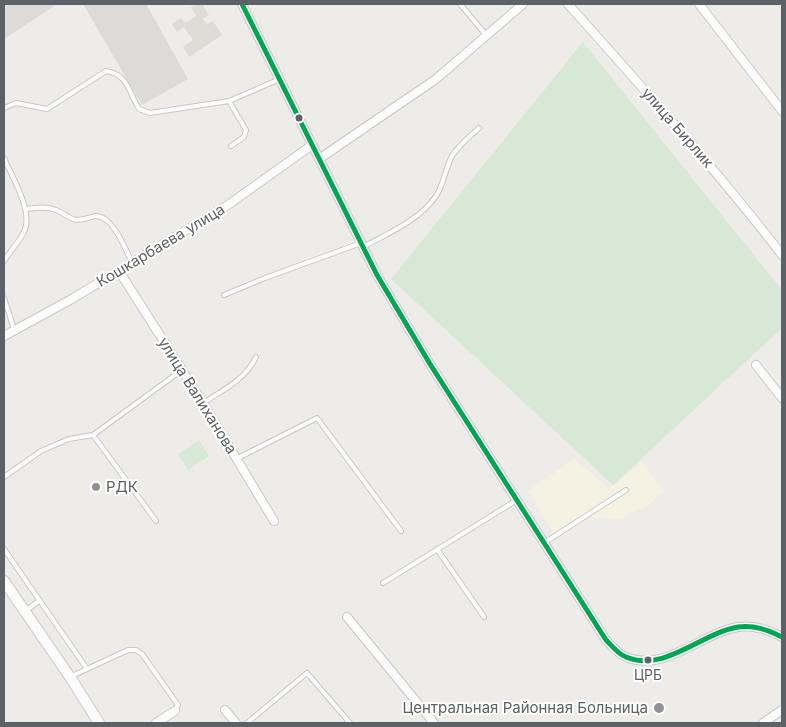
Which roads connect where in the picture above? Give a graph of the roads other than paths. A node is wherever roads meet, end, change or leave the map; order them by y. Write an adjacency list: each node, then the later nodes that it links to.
1 (242, 4): 7 (street)
2 (460, 4): 6 (lane)
3 (524, 4): 6 (street)
4 (568, 4): 18 (street, улица Бирлик)
5 (700, 4): 10 (street)
6 (487, 36): 15 (street)
7 (280, 79): 8 (lane); 12 (street)
8 (229, 102): 9 (lane); 13 (lane)
9 (4, 108)
10 (782, 111)
11 (479, 128): 17 (lane)
12 (312, 145): 15 (street); 20 (street, Кошкарбаева улица)
13 (231, 146)
14 (4, 158): 16 (lane)
15 (319, 159): 17 (street)
16 (26, 209): 19 (lane); 20 (lane)
17 (362, 245): 22 (lane); 35 (street)
18 (782, 255)
19 (4, 261)
20 (132, 263): 21 (street, Кошкарбаева улица)
21 (119, 271): 24 (street, Кошкарбаева улица); 28 (street, улица Валиханова)
22 (224, 296)
23 (4, 298): 24 (lane)
24 (14, 330): 25 (street, Кошкарбаева улица)
25 (4, 336)
26 (256, 357): 30 (lane)
27 (756, 365): 29 (street)
28 (182, 370): 30 (street, улица Валиханова); 31 (lane)
29 (782, 398)
30 (203, 403): 32 (street, улица Валиханова)
31 (93, 435): 33 (lane); 36 (lane)
32 (236, 458): 37 (street, улица Валиханова); 38 (lane)
33 (4, 477)
34 (626, 490): 39 (lane)
35 (517, 500): 39 (street); 41 (lane)
36 (156, 521)
37 (274, 521)
38 (402, 532)
39 (544, 543): 48 (street)
40 (4, 549): 44 (lane)
41 (438, 549): 43 (lane); 47 (lane)
42 (4, 581): 45 (main road)
43 (383, 583)
44 (39, 600): 45 (lane); 49 (lane)
45 (25, 612): 50 (main road)
46 (348, 617): 59 (street)
47 (484, 617)
48 (782, 638)
49 (87, 669): 50 (lane); 53 (lane)
50 (70, 677): 54 (main road)
51 (225, 710): 56 (street)
52 (782, 710): 60 (street)
53 (175, 711): 55 (street)
54 (99, 723)
55 (156, 723)
56 (236, 723)
57 (247, 723): 58 (lane)
58 (350, 723)
59 (434, 723)
60 (763, 723)

